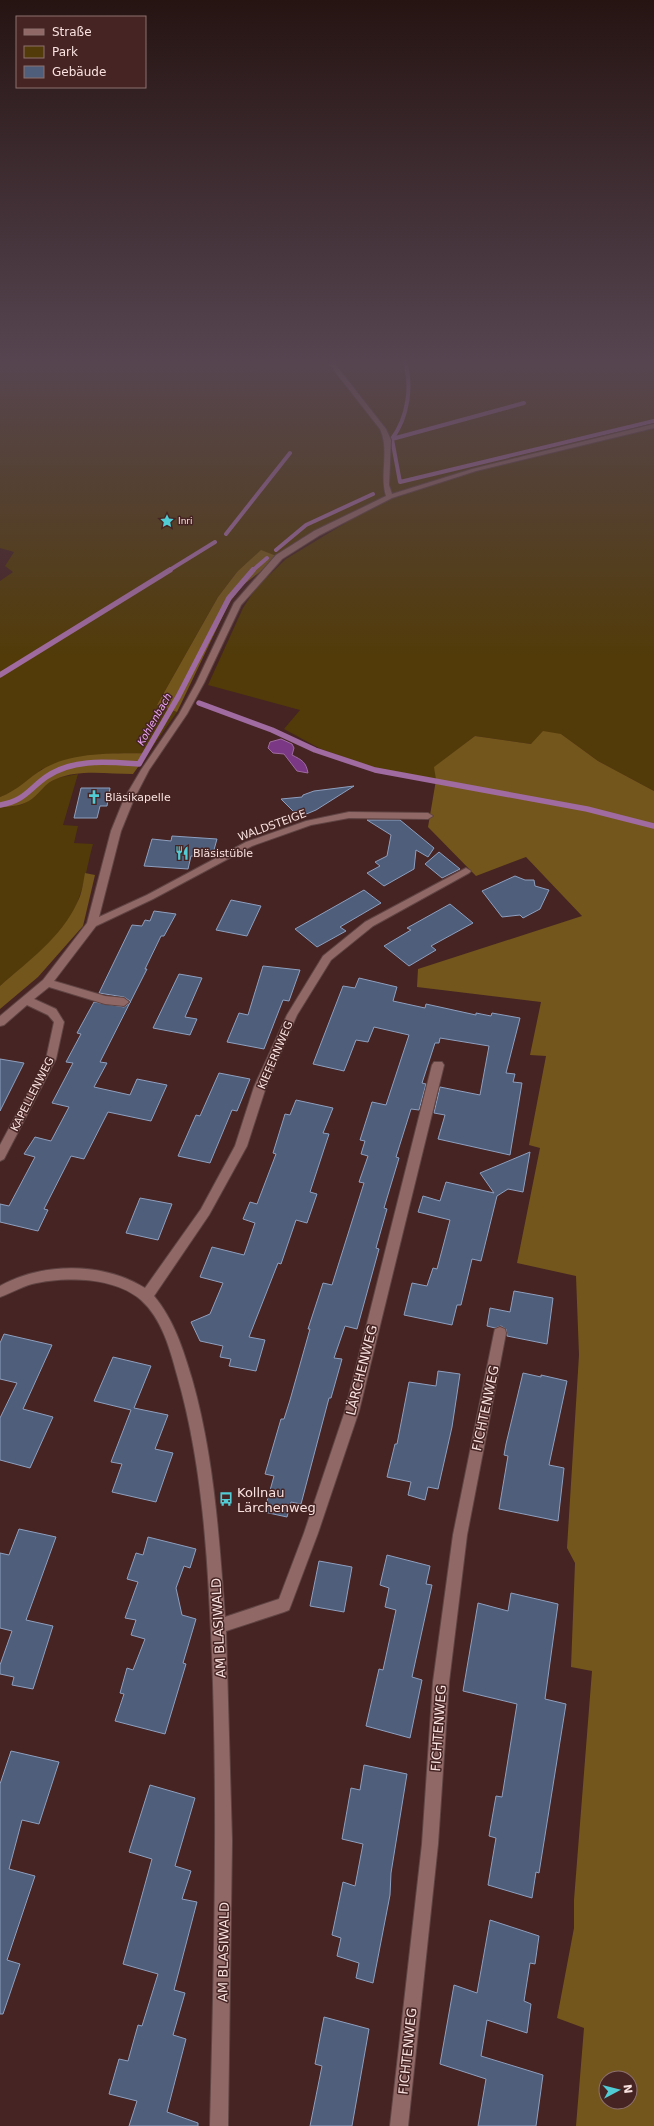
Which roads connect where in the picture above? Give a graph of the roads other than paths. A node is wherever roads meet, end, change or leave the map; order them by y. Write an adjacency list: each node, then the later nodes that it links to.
1 (387, 458): 3 (street)
2 (522, 458): 3 (street)
3 (390, 497): 6 (street)
4 (428, 816): 6 (street, WALDSTEIGE)
5 (466, 871): 14 (street, KIEFERNWEG)
6 (92, 924): 7 (street)
7 (47, 983): 8 (street); 9 (street)
8 (26, 1000): 10 (street); 12 (street, KAPELLENWEG)
9 (124, 1002)
10 (0, 1022)
11 (438, 1065): 16 (street, LÄRCHENWEG)
12 (0, 1156)
13 (0, 1292): 14 (street, AM BLASIWALD)
14 (147, 1296): 16 (street, AM BLASIWALD)
15 (500, 1333): 18 (street, FICHTENWEG)
16 (219, 1626): 17 (street, AM BLASIWALD)
17 (219, 2126)
18 (399, 2126)

